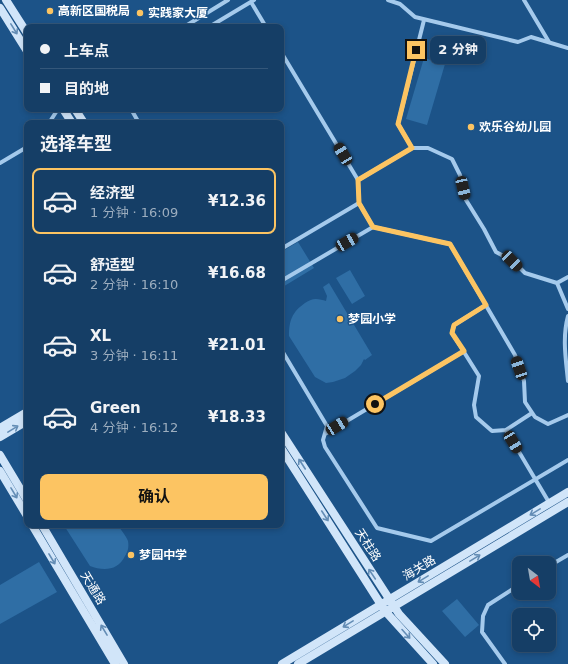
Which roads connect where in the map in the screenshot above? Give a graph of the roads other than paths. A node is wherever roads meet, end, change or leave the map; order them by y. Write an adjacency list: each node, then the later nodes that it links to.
1 (6, 0): 11 (street)
2 (228, 0): 8 (street)
3 (388, 0): 7 (street)
4 (524, 0): 12 (street)
5 (252, 1): 9 (street); 10 (street)
6 (0, 8): 13 (street, one-way to 13)
7 (424, 20): 12 (street); 16 (street)
8 (189, 24)
9 (214, 24)
10 (264, 24)
11 (24, 28)
12 (550, 43): 14 (street)
13 (24, 46)
14 (568, 48)
15 (284, 57): 19 (street)
16 (412, 148): 19 (street); 25 (street)
17 (24, 149): 18 (street)
18 (0, 163)
19 (358, 180): 20 (street)
20 (359, 203): 21 (street); 22 (street)
21 (373, 227): 24 (street); 26 (street)
22 (284, 247)
23 (568, 277): 25 (street)
24 (284, 279)
25 (557, 283): 27 (street)
26 (486, 305): 29 (street); 32 (street)
27 (568, 310)
28 (568, 316): 31 (street)
29 (464, 351): 37 (street); 38 (street)
30 (284, 354): 38 (street)
31 (568, 381)
32 (532, 413): 34 (street); 37 (street)
33 (24, 414): 36 (street)
34 (568, 415)
35 (24, 423): 40 (street, one-way to 35)
36 (0, 428)
37 (506, 430): 45 (street)
38 (324, 434): 45 (street)
39 (284, 437): 56 (street, 天柱路, one-way to 39)
40 (0, 438)
41 (284, 453): 57 (street, 天柱路, one-way to 57)
42 (0, 455): 47 (street)
43 (568, 460): 45 (street)
44 (0, 471): 50 (street, one-way to 50)
45 (535, 480): 49 (street)
46 (567, 494): 49 (street, 海关路)
47 (24, 495)
48 (568, 502): 49 (street, 海关路)
49 (552, 507): 56 (street, 海关路)
50 (24, 511)
51 (34, 528): 58 (street, 天通路, one-way to 58)
52 (44, 528): 59 (street, 天通路, one-way to 52)
53 (568, 555): 54 (street)
54 (556, 562)
55 (512, 590): 64 (street)
56 (391, 603): 57 (street, 海关路); 63 (street, 天柱路)
57 (383, 608): 60 (street, 海关路, one-way to 60); 61 (street, 海关路); 62 (street, 天柱路, one-way to 62)
58 (115, 664)
59 (124, 664)
60 (282, 664)
61 (298, 664)
62 (433, 664)
63 (445, 664)
64 (505, 664)

